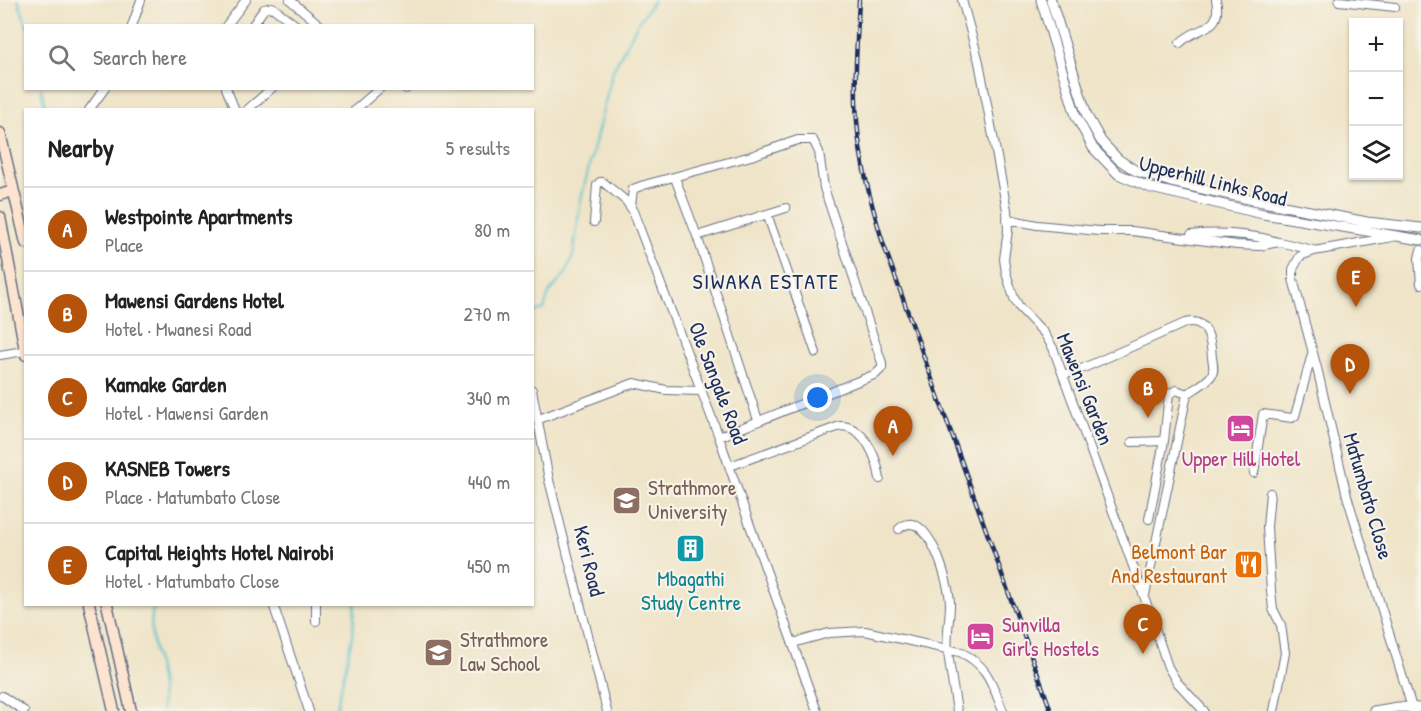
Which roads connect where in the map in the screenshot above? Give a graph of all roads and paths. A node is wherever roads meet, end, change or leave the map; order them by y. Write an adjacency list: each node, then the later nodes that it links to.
1 (141, 0): 11 (street)
2 (246, 0): 12 (street)
3 (290, 0): 15 (street)
4 (962, 0): 33 (street, Mawensi Garden)
5 (1041, 0): 38 (street, Upperhill Links Road)
6 (1051, 0): 35 (street, Upperhill Links Road)
7 (1216, 0): 16 (street)
8 (1339, 1): 9 (street)
9 (1365, 2): 10 (street)
10 (1395, 7)
11 (133, 24)
12 (228, 24)
13 (253, 24): 14 (street)
14 (294, 24)
15 (319, 24)
16 (1180, 43)
17 (104, 90): 21 (street)
18 (227, 90): 22 (street)
19 (270, 90): 23 (street)
20 (378, 90): 24 (street)
21 (90, 108)
22 (234, 108)
23 (249, 108)
24 (357, 108)
25 (0, 133): 27 (main road)
26 (675, 178): 29 (street); 37 (street); 53 (street)
27 (13, 191): 28 (main road); 36 (main road)
28 (0, 195)
29 (631, 206): 34 (street, Ole Sangale Road); 49 (street, Ole Sangale Road)
30 (786, 208): 31 (street)
31 (767, 214): 37 (street); 46 (street)
32 (0, 217): 43 (main road)
33 (1007, 219): 41 (street); 48 (street, Mawensi Garden)
34 (594, 222)
35 (1421, 228)
36 (24, 235)
37 (697, 236): 53 (street)
38 (1395, 236): 39 (street, Upperhill Links Road); 41 (street)
39 (1421, 240)
40 (1421, 250): 42 (street)
41 (1314, 251): 44 (street, Matumbato Close)
42 (1421, 284)
43 (24, 348)
44 (1313, 352): 58 (street); 72 (street, Matumbato Close)
45 (24, 353): 47 (street)
46 (816, 353)
47 (0, 354)
48 (1063, 375): 50 (street); 63 (street, Mawensi Garden)
49 (701, 391): 52 (street); 54 (street, Ole Sangale Road)
50 (1188, 394): 55 (street); 63 (street)
51 (534, 398): 52 (street, Keri Road)
52 (539, 419): 77 (street, Keri Road)
53 (758, 420): 54 (street)
54 (719, 436): 57 (street, Ole Sangale Road)
55 (1164, 441): 56 (street); 61 (street)
56 (1132, 442)
57 (730, 466): 59 (street); 69 (street, Ole Sangale Road)
58 (1254, 473)
59 (880, 479)
60 (1270, 493): 82 (street)
61 (1149, 519)
62 (899, 529): 70 (street)
63 (1144, 596): 81 (street, Mawensi Garden)
64 (89, 606): 74 (main road)
65 (108, 606): 75 (main road)
66 (274, 606): 76 (street)
67 (316, 606): 68 (street)
68 (316, 621)
69 (793, 643): 70 (street); 78 (street, Ole Sangale Road)
70 (947, 648): 79 (street); 80 (street)
71 (2, 696): 73 (street)
72 (1416, 709): 83 (street)
73 (24, 711)
74 (114, 711)
75 (131, 711)
76 (309, 711)
77 (607, 711)
78 (818, 711)
79 (957, 711)
80 (1004, 711)
81 (1204, 711)
82 (1274, 711)
83 (1374, 711)

